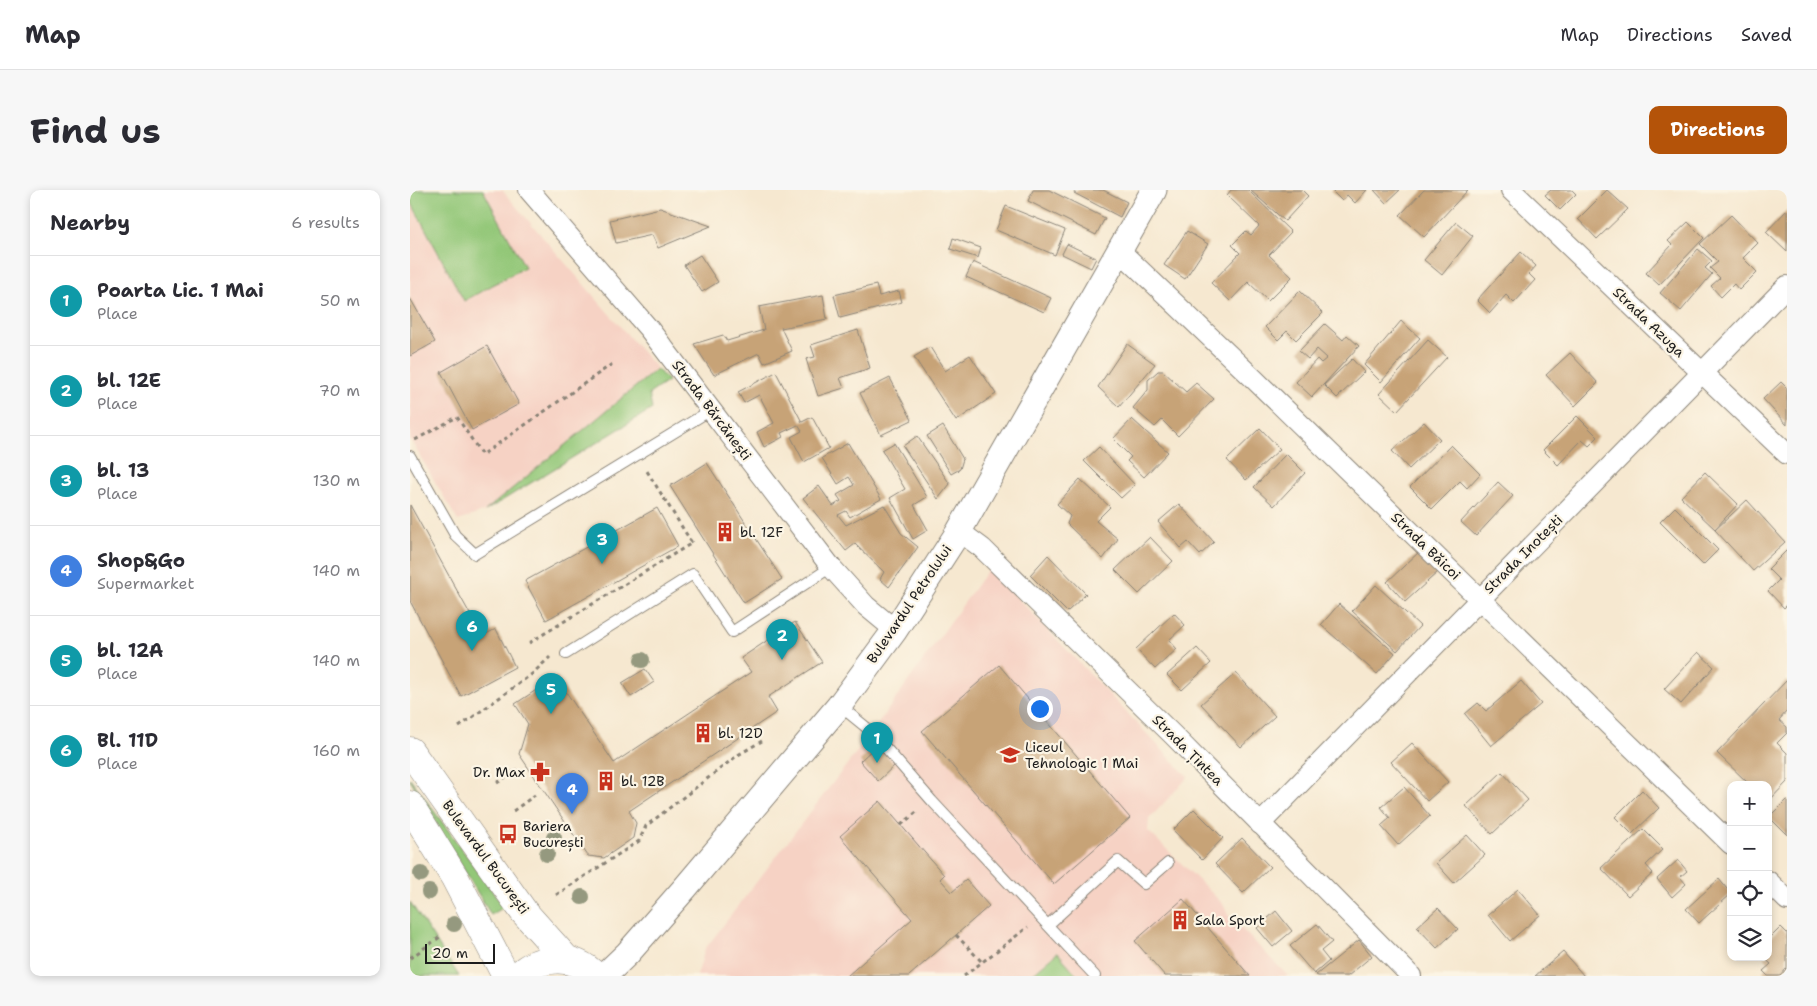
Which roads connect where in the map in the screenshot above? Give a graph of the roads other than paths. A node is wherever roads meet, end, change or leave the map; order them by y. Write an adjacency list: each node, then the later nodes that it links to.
1 (529, 190): 7 (street, Strada Bărcănești)
2 (1154, 190): 4 (street, Bulevardul Petrolului)
3 (1511, 190): 6 (street, Strada Azuga)
4 (1120, 251): 10 (street, Bulevardul Petrolului); 12 (street, Strada Băicoi)
5 (1787, 286): 6 (street, Strada Inotești)
6 (1702, 372): 8 (street, Strada Azuga); 12 (street, Strada Inotești)
7 (711, 410): 9 (lane); 11 (street, Strada Bărcănești)
8 (1787, 454)
9 (410, 456)
10 (958, 530): 13 (street, Bulevardul Petrolului); 18 (street, Strada Țintea)
11 (831, 567): 13 (street, Strada Bărcănești); 14 (lane)
12 (1480, 598): 18 (street, Strada Inotești); 19 (street, Strada Băicoi)
13 (895, 630): 15 (street, Bulevardul Petrolului)
14 (566, 654)
15 (839, 706): 23 (lane); 28 (street, Bulevardul Petrolului)
16 (410, 750): 24 (main road, Bulevardul București)
17 (410, 805): 25 (main road)
18 (1260, 824): 30 (street, Strada Țintea)
19 (1727, 840)
20 (1168, 863): 23 (lane)
21 (1772, 885): 22 (street)
22 (1787, 900)
23 (1044, 921): 29 (lane)
24 (567, 960): 26 (main road); 27 (main road)
25 (506, 976)
26 (518, 976)
27 (595, 976)
28 (604, 976)
29 (1095, 976)
30 (1411, 976)

